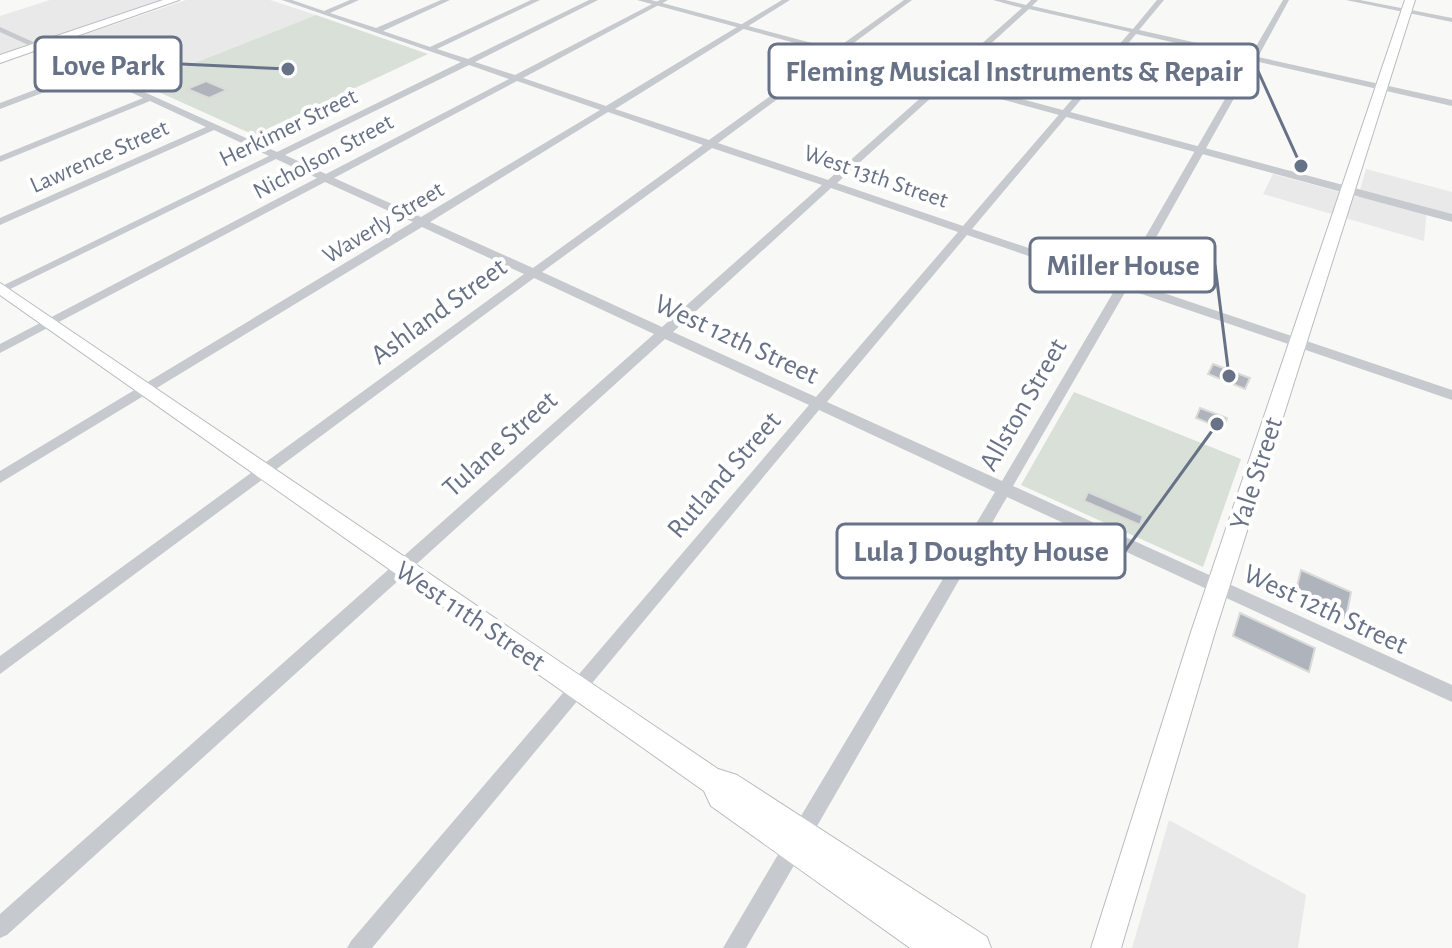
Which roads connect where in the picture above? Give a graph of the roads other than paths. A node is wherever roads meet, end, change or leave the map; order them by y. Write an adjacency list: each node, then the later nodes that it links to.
1 (174, 0): 23 (main road)
2 (285, 0): 17 (street, West 13th Street)
3 (356, 0): 17 (street)
4 (447, 0): 21 (street)
5 (537, 0): 24 (street)
6 (595, 0): 28 (street, Herkimer Street)
7 (641, 0): 14 (street)
8 (787, 0): 19 (street, Waverly Street)
9 (909, 0): 25 (street, Ashland Street)
10 (996, 0): 15 (street)
11 (1161, 0): 22 (street, Rutland Street)
12 (1286, 0): 26 (street, Allston Street)
13 (1349, 0): 16 (street)
14 (661, 2): 19 (street); 30 (street, Nicholson Street)
15 (1031, 4): 22 (street); 31 (street, Tulane Street)
16 (1408, 6): 18 (street); 32 (main road, Yale Street)
17 (324, 13): 21 (street, West 13th Street)
18 (1452, 20)
19 (742, 27): 25 (street); 36 (street, Waverly Street)
20 (0, 29): 23 (street, West 12th Street)
21 (376, 31): 24 (street, West 13th Street)
22 (1135, 31): 26 (street); 37 (street, Rutland Street)
23 (37, 46): 27 (main road); 29 (street, West 12th Street)
24 (431, 49): 28 (street, West 13th Street)
25 (837, 53): 31 (street); 39 (street, Ashland Street)
26 (1253, 57): 32 (street); 40 (street, Allston Street)
27 (0, 59)
28 (468, 62): 30 (street, West 13th Street); 41 (street, Herkimer Street)
29 (93, 71): 33 (street, West 12th Street); 35 (street)
30 (517, 77): 36 (street, West 13th Street); 43 (street, Nicholson Street)
31 (943, 81): 37 (street); 44 (street, Tulane Street)
32 (1382, 87): 34 (street); 45 (main road, Yale Street)
33 (150, 98): 38 (street, West 12th Street); 42 (street)
34 (1452, 103)
35 (0, 106)
36 (608, 109): 39 (street, West 13th Street); 48 (street, Waverly Street)
37 (1065, 114): 40 (street); 49 (street, Rutland Street)
38 (214, 127): 41 (street, West 12th Street); 47 (street, Lawrence Street)
39 (712, 143): 44 (street, West 13th Street); 50 (street, Ashland Street)
40 (1199, 149): 45 (street); 51 (street, Allston Street)
41 (276, 155): 43 (street, West 12th Street); 52 (street, Herkimer Street)
42 (0, 159)
43 (327, 179): 48 (street, West 12th Street); 53 (street, Nicholson Street)
44 (830, 184): 49 (street, West 13th Street); 54 (street, Tulane Street)
45 (1347, 190): 46 (street); 55 (main road, Yale Street)
46 (1452, 218)
47 (0, 222)
48 (422, 222): 50 (street, West 12th Street); 57 (street, Waverly Street)
49 (966, 230): 51 (street, West 13th Street); 59 (street, Rutland Street)
50 (534, 273): 54 (street, West 12th Street); 60 (street, Ashland Street)
51 (1122, 283): 55 (street, West 13th Street); 62 (street, Allston Street)
52 (1, 290): 53 (main road, West 11th Street)
53 (50, 323): 56 (street, Nicholson Street); 57 (main road, West 11th Street)
54 (664, 333): 59 (street, West 12th Street); 63 (street, Tulane Street)
55 (1297, 342): 58 (street, West 13th Street); 64 (main road, Yale Street)
56 (0, 349)
57 (145, 390): 60 (main road, West 11th Street); 61 (street, Waverly Street)
58 (1452, 395)
59 (819, 404): 62 (street, West 12th Street); 66 (street, Rutland Street)
60 (262, 471): 63 (main road, West 11th Street); 65 (street, Ashland Street)
61 (0, 478)
62 (1005, 489): 64 (street, West 12th Street); 68 (street, Allston Street)
63 (402, 568): 66 (main road, West 11th Street); 69 (street, Tulane Street)
64 (1218, 586): 67 (street, West 12th Street); 74 (main road, Yale Street)
65 (0, 666)
66 (575, 687): 68 (main road, West 11th Street); 70 (street, Rutland Street)
67 (1452, 694)
68 (798, 841): 71 (street, Allston Street); 72 (main road, West 11th Street); 73 (main road)
69 (0, 928)
70 (358, 948)
71 (734, 948)
72 (936, 948)
73 (976, 948)
74 (1106, 948)

